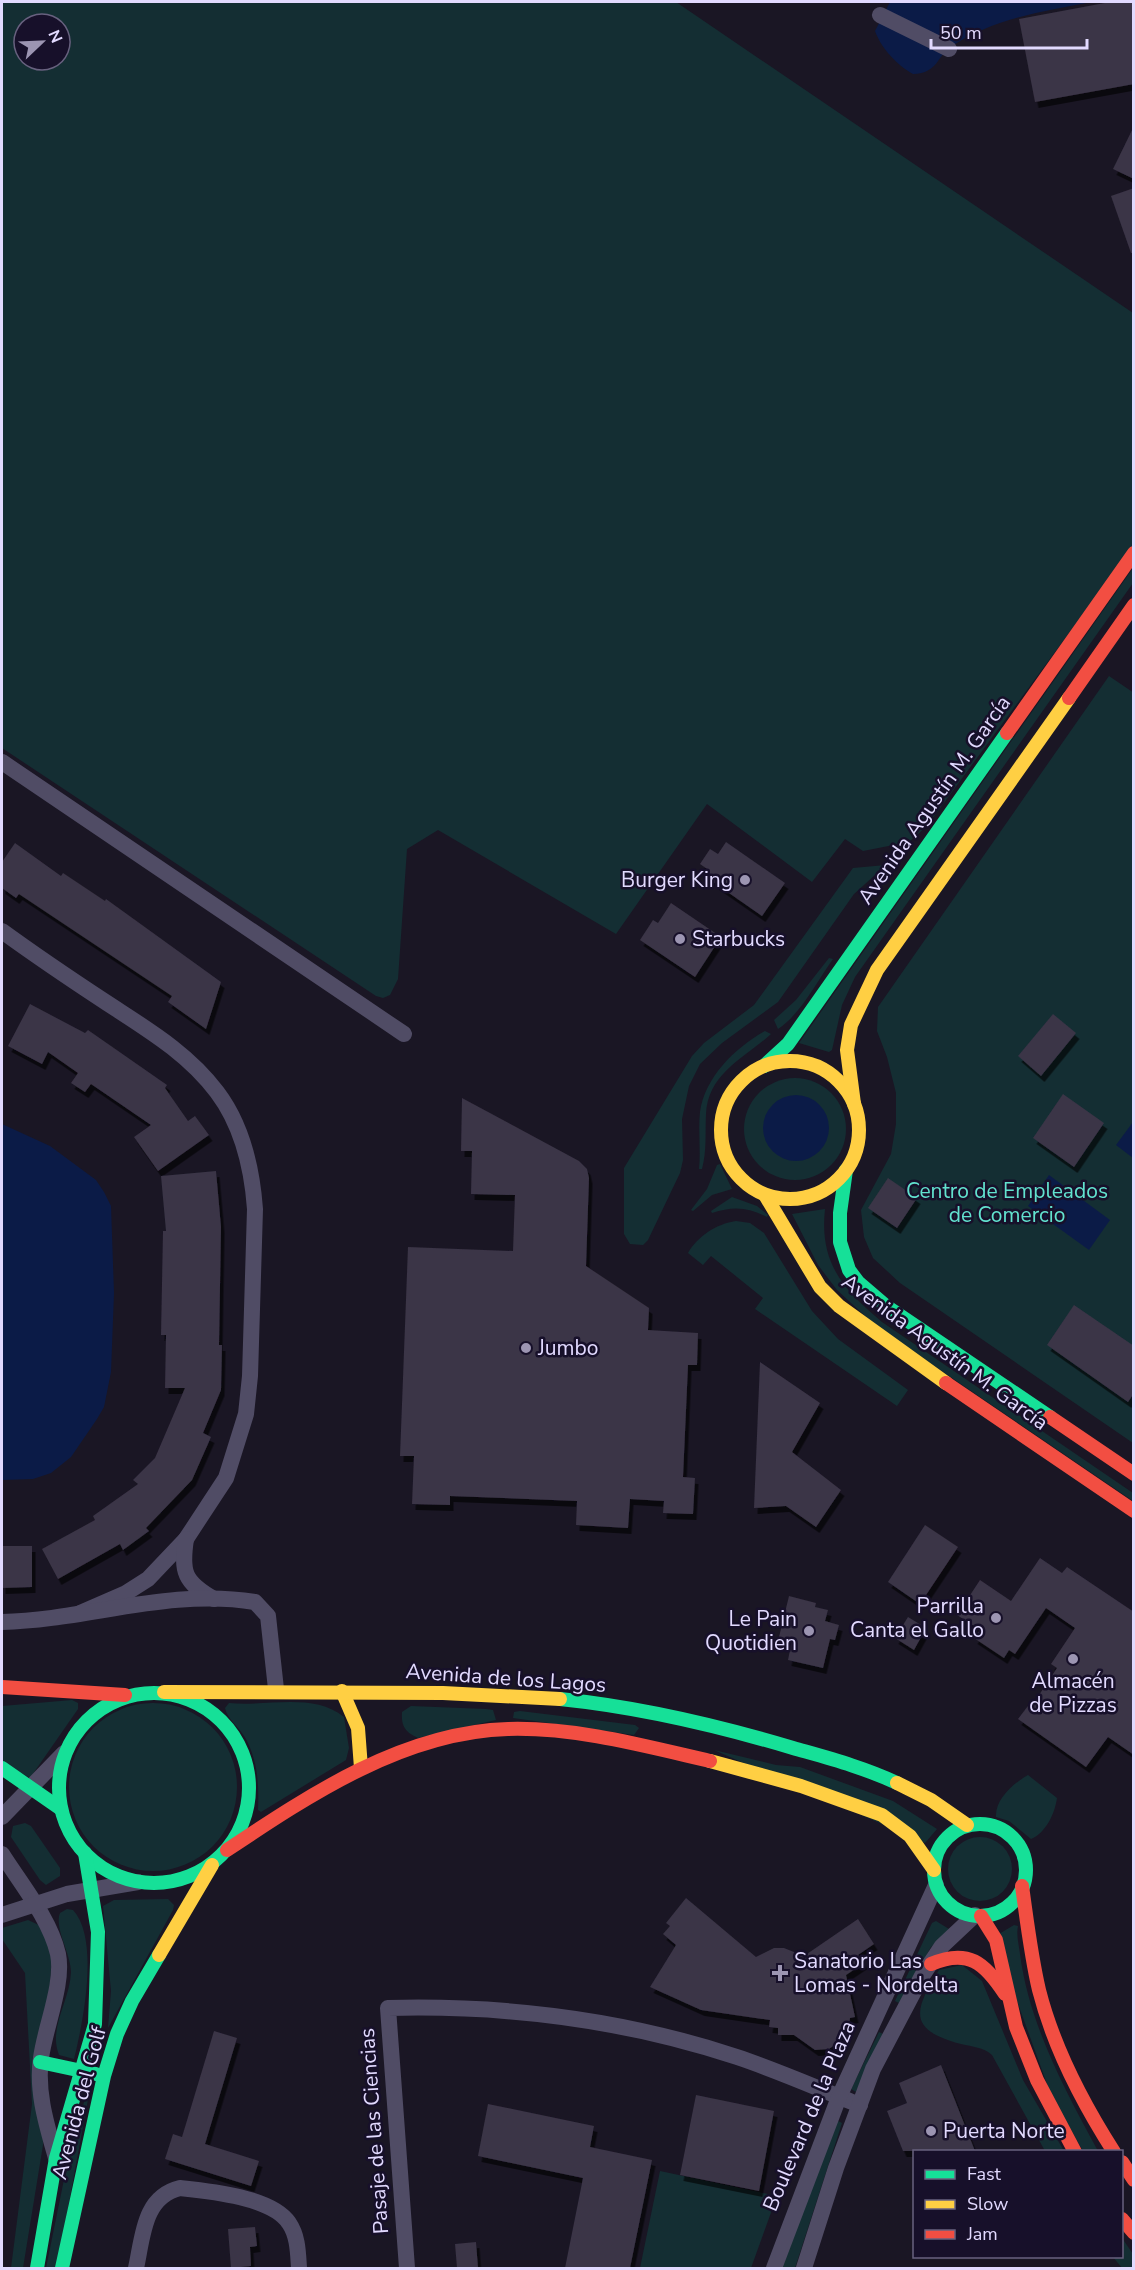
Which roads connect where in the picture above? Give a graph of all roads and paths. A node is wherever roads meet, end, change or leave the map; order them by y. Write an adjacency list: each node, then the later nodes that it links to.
1 (880, 15): 2 (street)
2 (950, 49)
3 (1134, 553): 8 (street, Avenida Agustín M. García)
4 (1134, 605): 9 (street)
5 (2, 762): 7 (street)
6 (2, 931): 14 (street)
7 (404, 1034)
8 (764, 1065): 9 (street); 11 (street)
9 (854, 1104): 10 (street)
10 (846, 1170): 11 (street); 12 (street, Avenida Agustín M. García)
11 (765, 1195): 13 (street, Avenida Agustín M. García)
12 (1134, 1474)
13 (1134, 1511)
14 (186, 1539): 15 (street); 16 (street)
15 (214, 1599): 16 (street); 19 (street)
16 (80, 1613): 17 (street)
17 (2, 1622)
18 (2, 1687): 22 (street)
19 (276, 1689): 20 (street, Avenida de los Lagos); 21 (street, Avenida de los Lagos)
20 (342, 1691): 25 (street); 29 (street, Avenida de los Lagos)
21 (164, 1692): 22 (street); 30 (street)
22 (127, 1695): 23 (street)
23 (64, 1754): 26 (street); 27 (street)
24 (2, 1768): 26 (street)
25 (361, 1768): 30 (street); 34 (street)
26 (30, 1788): 27 (street); 28 (street)
27 (61, 1809): 31 (street)
28 (2, 1817)
29 (967, 1825): 34 (street); 36 (street)
30 (227, 1850): 33 (street)
31 (85, 1853): 35 (street); 37 (street, Avenida del Golf)
32 (2, 1854): 38 (street)
33 (213, 1863): 35 (street); 45 (street, Avenida del Golf)
34 (935, 1878): 40 (street); 46 (street, Boulevard de la Plaza)
35 (138, 1882): 37 (street)
36 (1022, 1886): 40 (street); 49 (street)
37 (90, 1890): 38 (street); 44 (street, Avenida del Golf)
38 (34, 1904): 39 (street); 43 (street)
39 (2, 1915)
40 (978, 1915): 41 (street, Boulevard de la Plaza); 42 (street)
41 (931, 1964): 42 (street); 47 (street, Boulevard de la Plaza)
42 (1009, 2002): 48 (street)
43 (40, 2061): 44 (street); 50 (street)
44 (82, 2070): 45 (street); 50 (street, Avenida del Golf)
45 (104, 2076): 56 (street, Avenida del Golf)
46 (839, 2097): 47 (street, Pasaje de las Ciencias); 59 (street, Pasaje de las Ciencias); 60 (street, Boulevard de la Plaza)
47 (860, 2105): 61 (street, Boulevard de la Plaza)
48 (1074, 2150)
49 (1113, 2150)
50 (56, 2158): 55 (street, Avenida del Golf)
51 (1123, 2164): 52 (street)
52 (1134, 2180)
53 (1123, 2220): 54 (street)
54 (1134, 2233)
55 (37, 2268)
56 (63, 2268)
57 (136, 2268): 58 (street)
58 (299, 2268)
59 (407, 2268)
60 (774, 2268)
61 (804, 2268)

